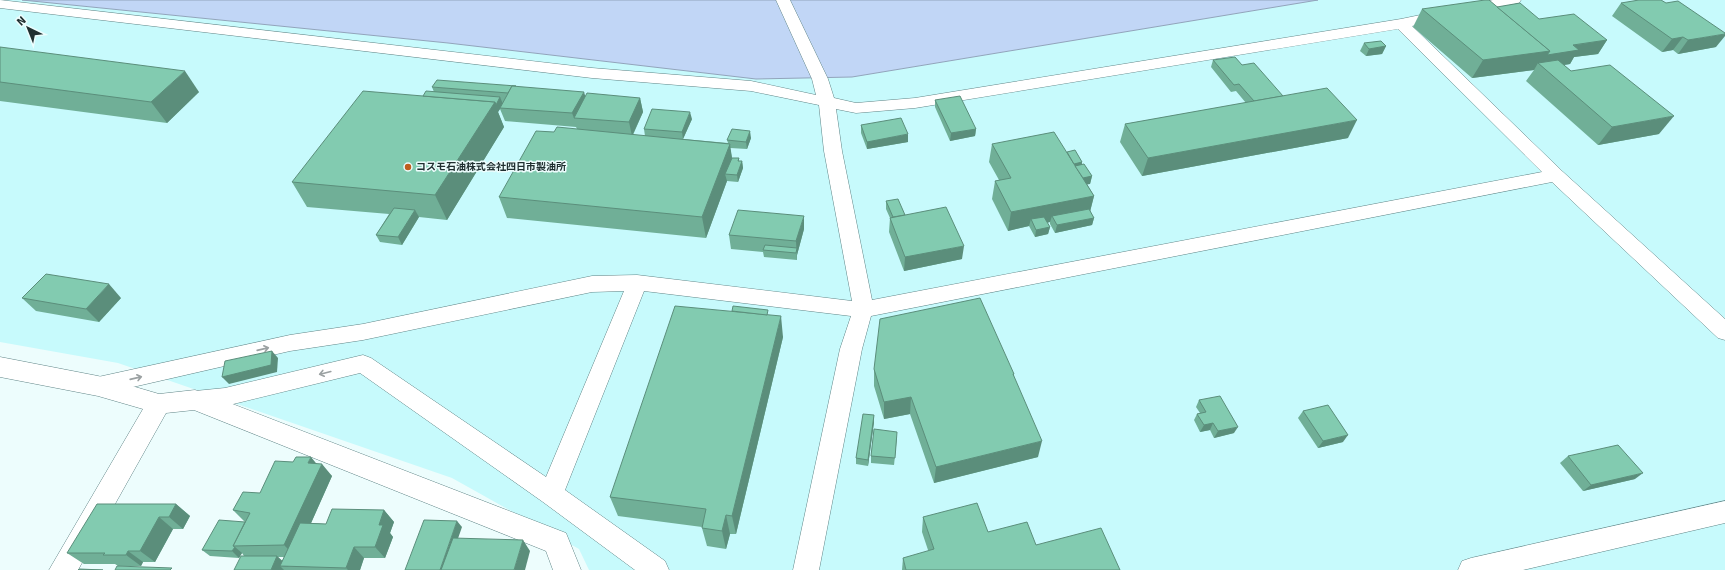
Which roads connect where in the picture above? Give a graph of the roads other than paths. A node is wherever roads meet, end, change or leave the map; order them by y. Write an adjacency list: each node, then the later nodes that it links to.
1 (783, 0): 5 (lane)
2 (1514, 0): 4 (lane)
3 (0, 4): 5 (lane)
4 (1401, 24): 5 (lane); 6 (lane)
5 (825, 95): 8 (lane)
6 (1556, 175): 8 (lane); 10 (lane)
7 (637, 283): 8 (lane); 9 (lane); 16 (lane)
8 (863, 310): 21 (lane)
9 (363, 332): 11 (lane); 13 (lane, one-way to 9)
10 (1725, 332)
11 (363, 364): 14 (lane, one-way to 14); 16 (lane)
12 (0, 367): 13 (street)
13 (98, 386): 15 (street)
14 (195, 400): 15 (street); 19 (street)
15 (159, 404): 18 (street)
16 (551, 494): 20 (lane)
17 (1725, 512): 22 (lane)
18 (63, 570)
19 (567, 570)
20 (656, 570)
21 (806, 570)
22 (1471, 570)

